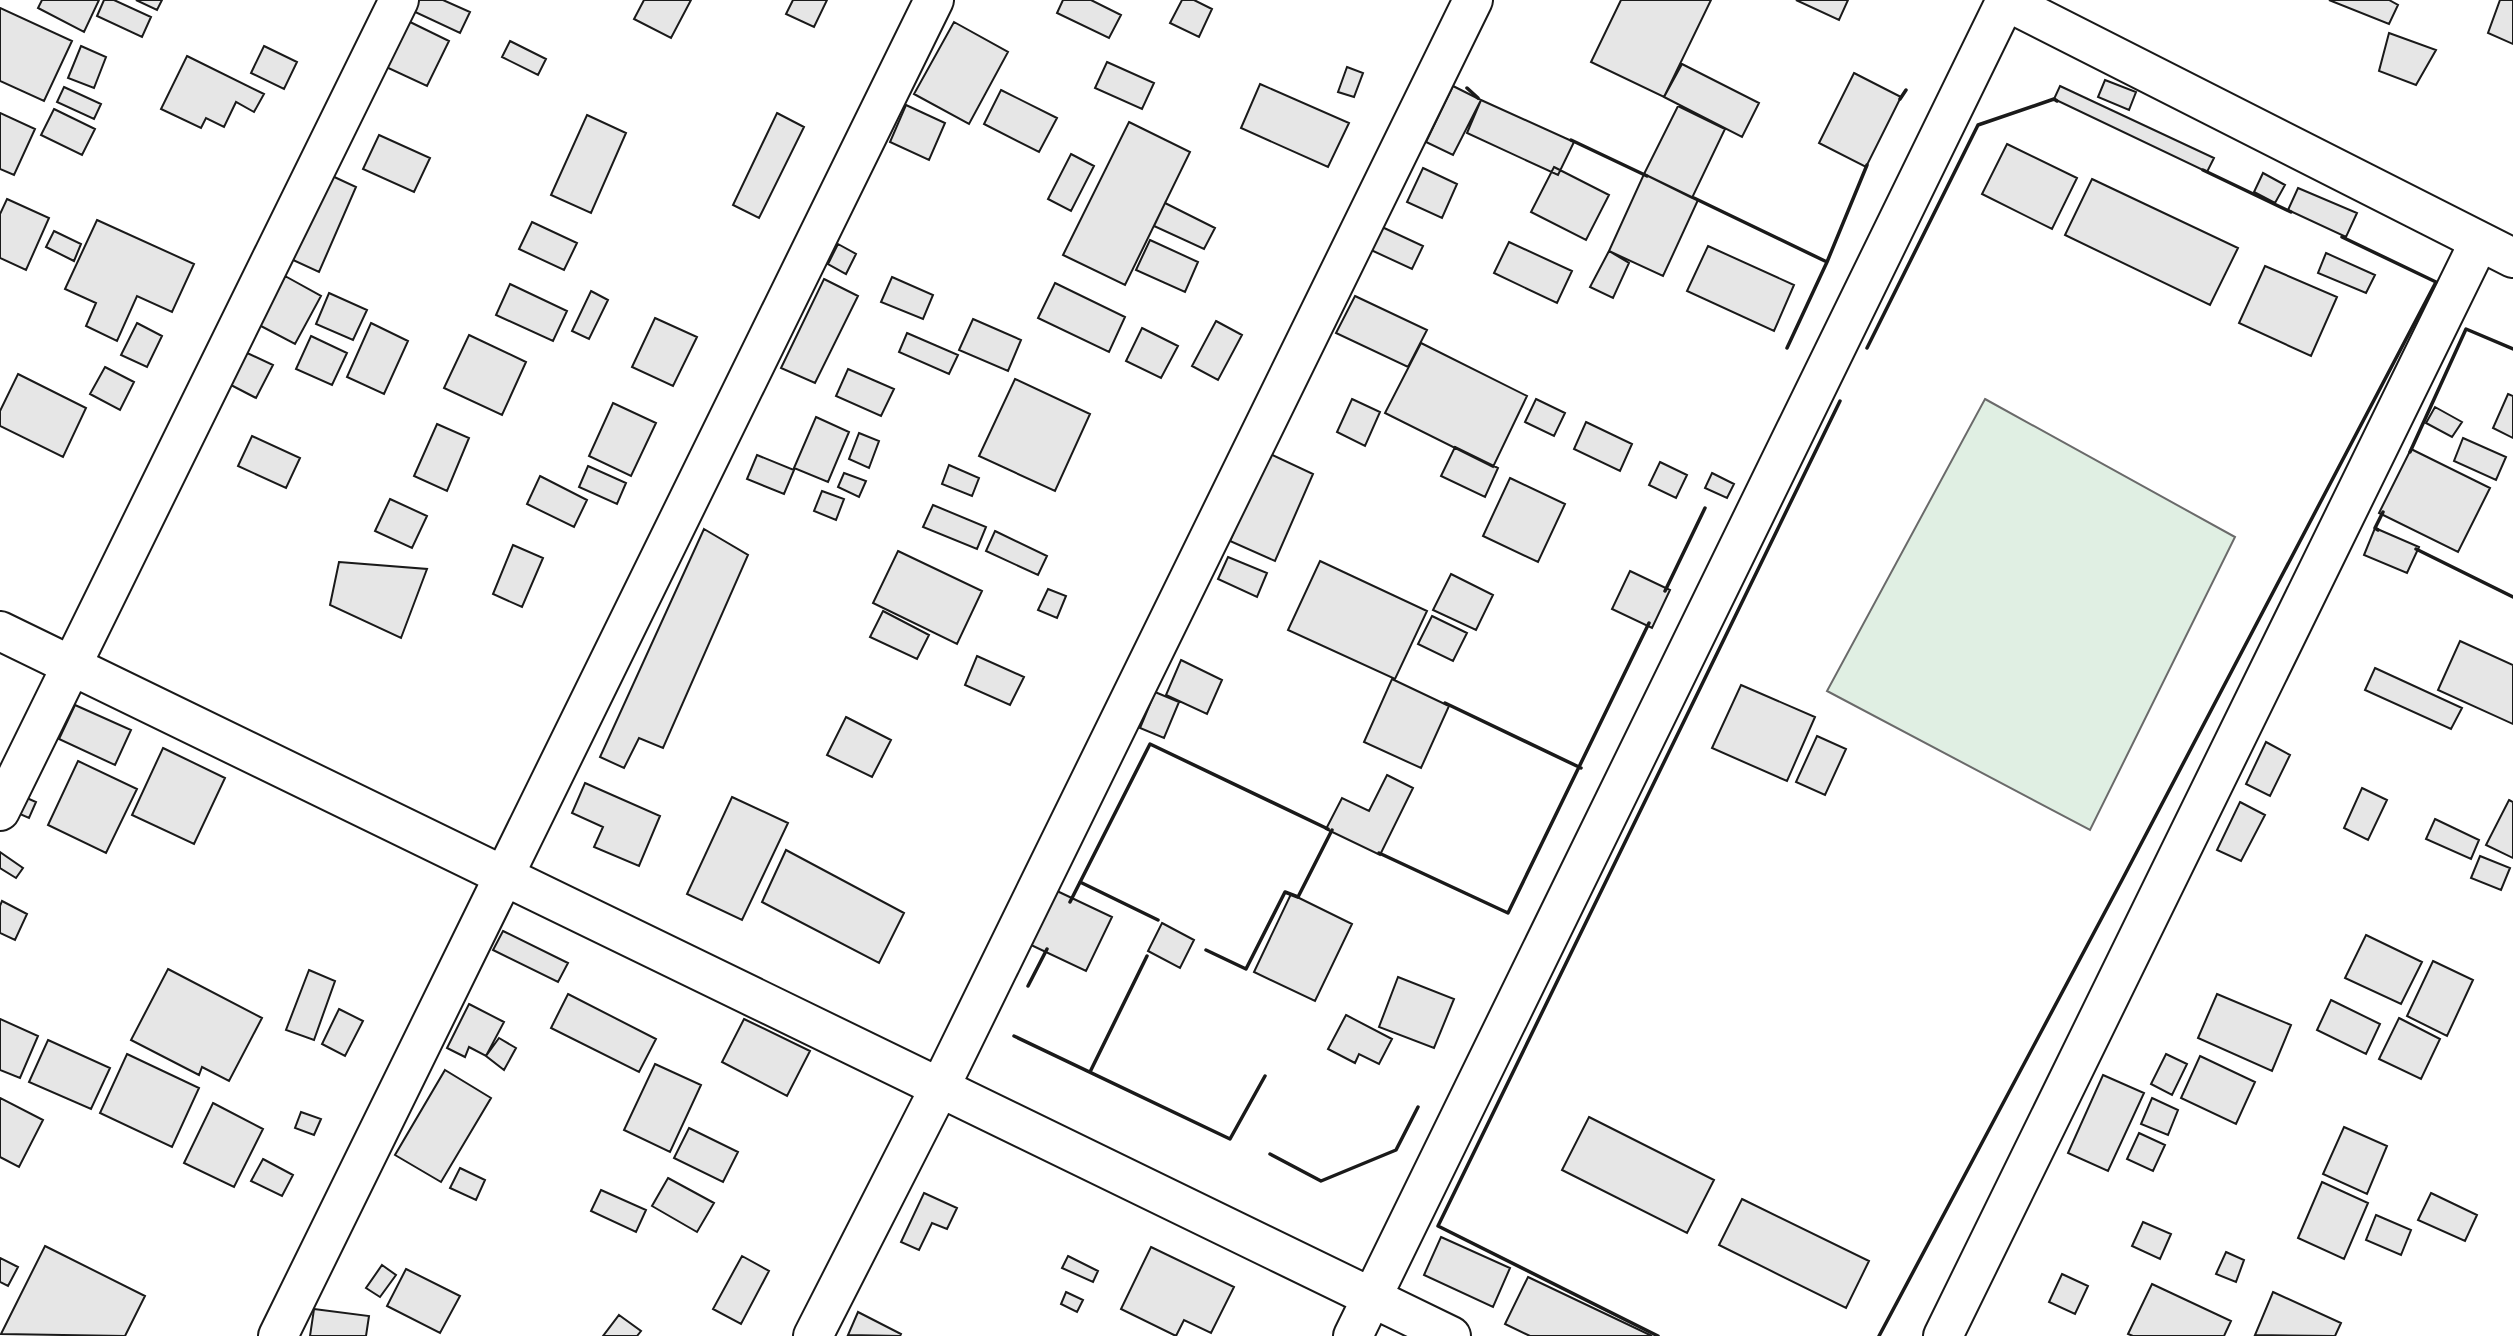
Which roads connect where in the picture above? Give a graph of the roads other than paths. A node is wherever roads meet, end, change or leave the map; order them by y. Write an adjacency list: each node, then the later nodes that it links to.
1 (399, 0): 8 (street)
2 (934, 0): 10 (street)
3 (1473, 0): 11 (street)
4 (2005, 0): 5 (street); 12 (street)
5 (2479, 243): 6 (street); 17 (street)
6 (2513, 258)
7 (0, 631): 8 (street)
8 (72, 666): 9 (street); 10 (street)
9 (0, 811)
10 (504, 876): 11 (street); 13 (street)
11 (940, 1087): 12 (street); 14 (street)
12 (1372, 1297): 15 (street); 16 (street)
13 (278, 1336)
14 (813, 1336)
15 (1353, 1336)
16 (1451, 1336)
17 (1943, 1336)

